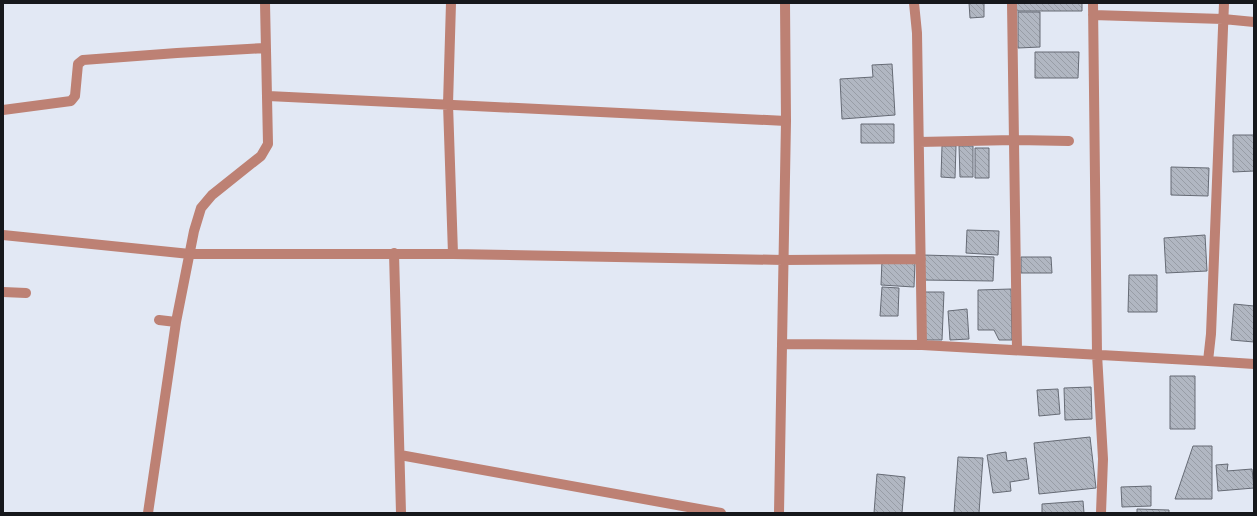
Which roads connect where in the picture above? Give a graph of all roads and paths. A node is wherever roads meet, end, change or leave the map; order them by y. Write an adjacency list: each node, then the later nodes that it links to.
1 (265, 3): 11 (street)
2 (451, 3): 13 (street)
3 (785, 3): 15 (street)
4 (914, 3): 18 (street)
5 (1012, 3): 16 (street)
6 (1093, 3): 8 (street)
7 (1224, 3): 9 (street)
8 (1094, 15): 9 (street); 32 (street)
9 (1223, 20): 10 (street); 33 (street)
10 (1254, 22)
11 (265, 48): 12 (street); 14 (street)
12 (268, 96): 13 (street); 21 (street)
13 (448, 104): 15 (street); 22 (street)
14 (3, 110)
15 (786, 121): 24 (street)
16 (1014, 140): 17 (street); 18 (street); 31 (street)
17 (1069, 141)
18 (918, 142): 23 (street)
19 (3, 235): 21 (street)
20 (394, 253): 21 (street); 22 (street); 35 (street)
21 (190, 254): 28 (street)
22 (453, 254): 24 (street)
23 (921, 259): 24 (street); 30 (street)
24 (783, 260): 29 (street)
25 (3, 292): 26 (street)
26 (26, 293)
27 (159, 320): 28 (street)
28 (176, 322): 36 (street)
29 (782, 344): 30 (street); 39 (street)
30 (922, 345): 31 (street)
31 (1017, 350): 32 (street)
32 (1097, 354): 33 (street); 40 (street)
33 (1208, 361): 34 (street)
34 (1254, 364)
35 (400, 455): 37 (street); 38 (street)
36 (148, 513)
37 (401, 513)
38 (721, 513)
39 (779, 513)
40 (1101, 513)

